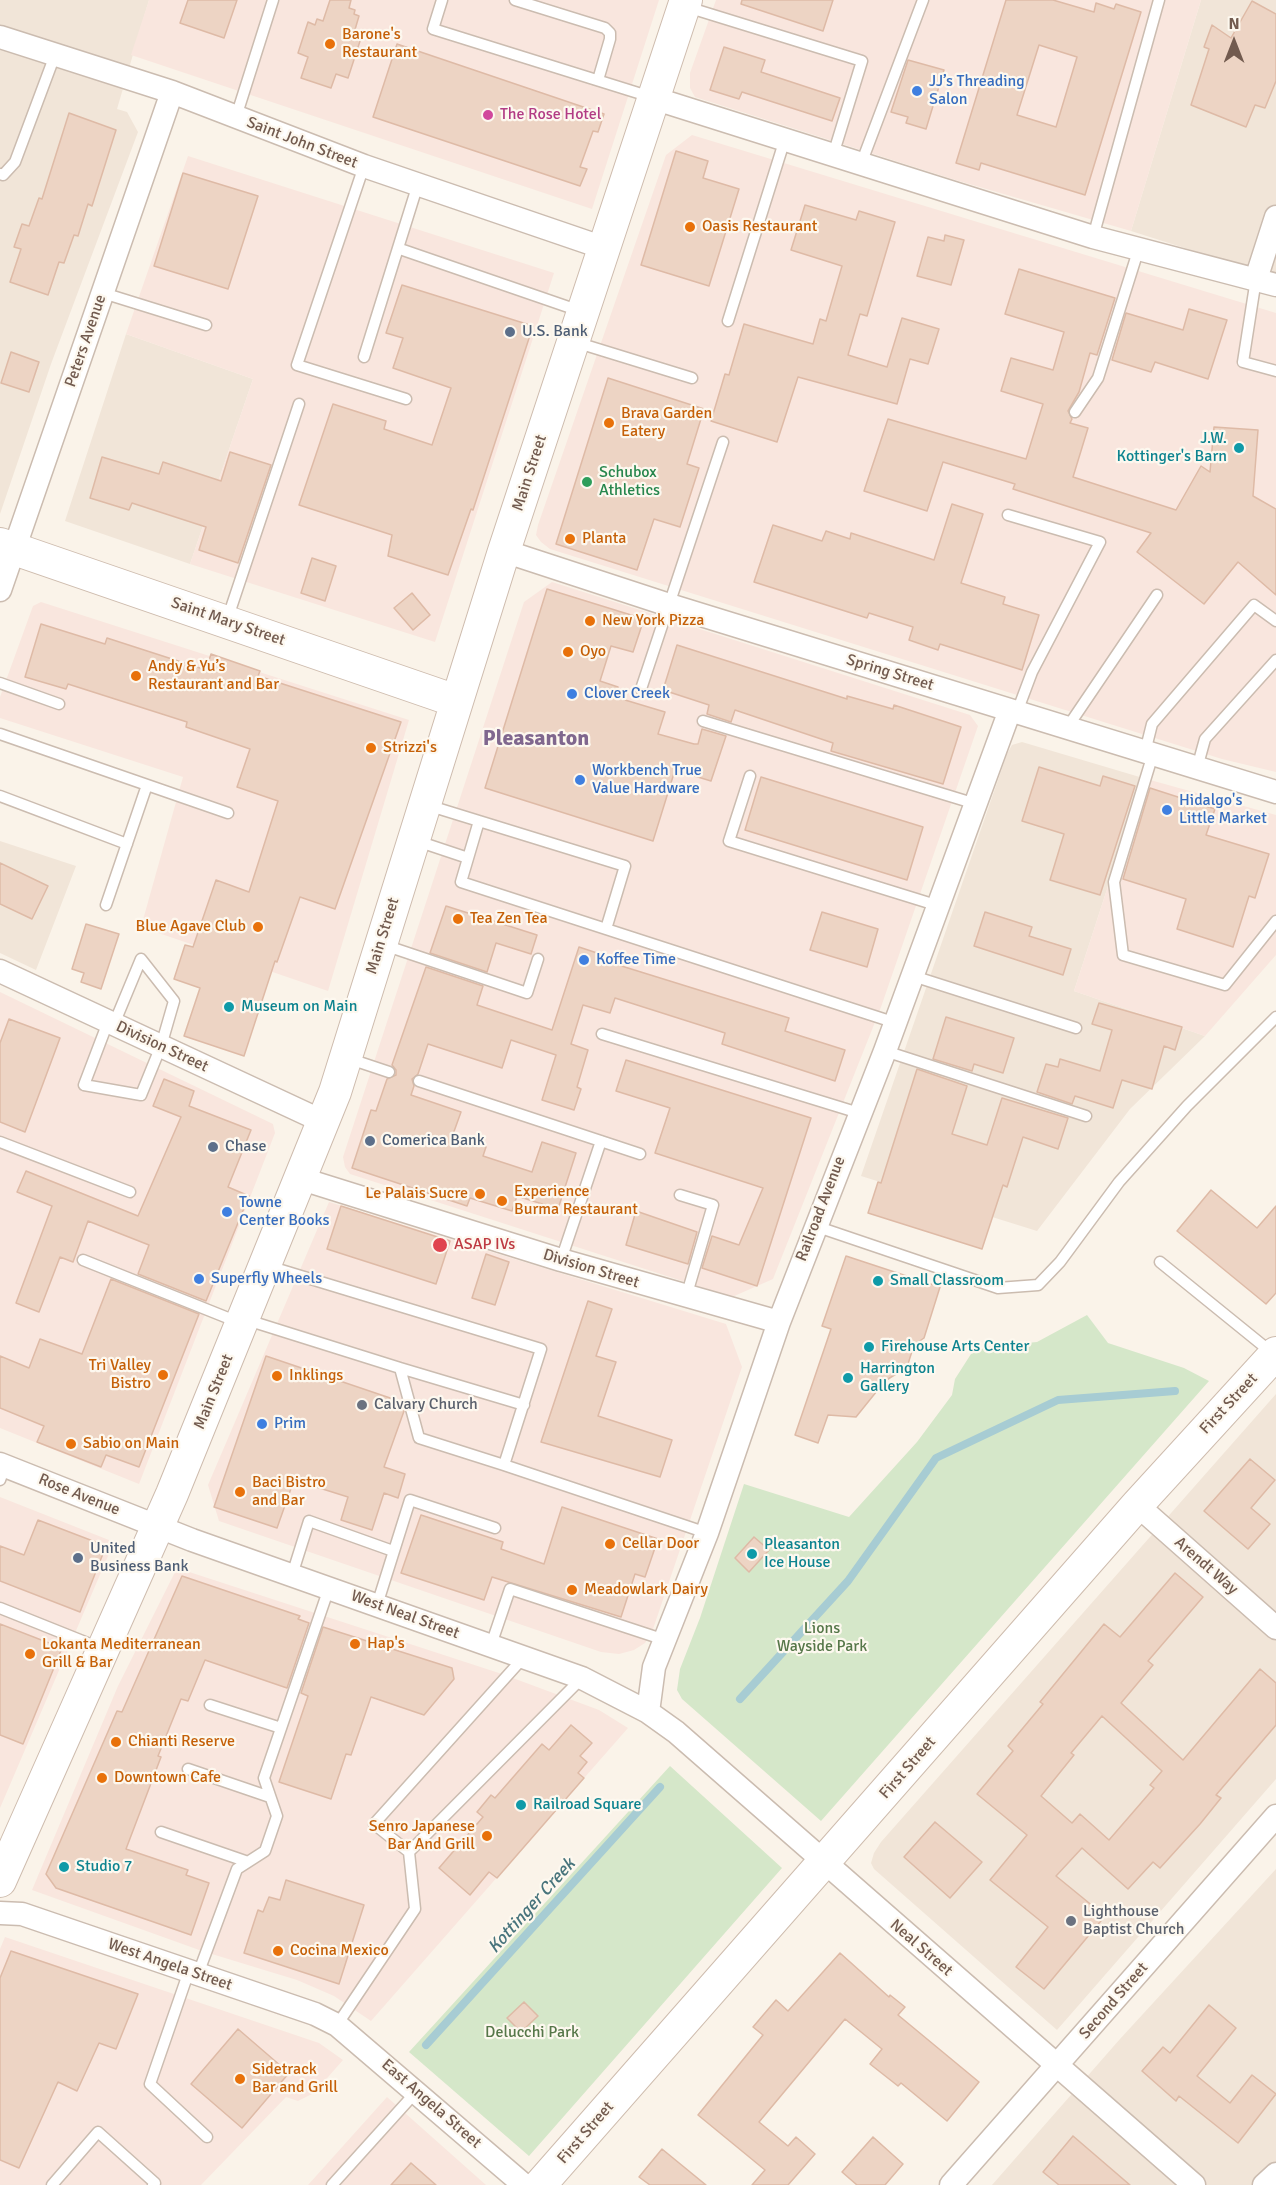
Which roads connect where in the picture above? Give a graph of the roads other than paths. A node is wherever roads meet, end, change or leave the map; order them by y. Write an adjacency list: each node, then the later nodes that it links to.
1 (273, 0): 12 (lane)
2 (442, 0): 9 (lane)
3 (515, 0): 9 (lane)
4 (923, 0): 15 (lane)
5 (1159, 0): 20 (lane)
6 (685, 3): 11 (street, Main Street); 14 (lane)
7 (0, 37): 8 (street, Saint John Street)
8 (55, 55): 10 (street, Saint John Street); 17 (lane)
9 (598, 80): 11 (lane)
10 (172, 92): 12 (street, Saint John Street); 25 (street, Peters Avenue)
11 (653, 98): 13 (street); 21 (street, Main Street)
12 (236, 118): 16 (street, Saint John Street)
13 (785, 140): 14 (street); 27 (lane)
14 (833, 155): 15 (street)
15 (861, 164): 20 (street)
16 (364, 166): 18 (street, Saint John Street); 33 (lane)
17 (0, 174)
18 (418, 184): 21 (street, Saint John Street); 23 (lane)
19 (1276, 217): 24 (street)
20 (1093, 237): 22 (street)
21 (604, 248): 26 (street, Main Street)
22 (1139, 248): 24 (street); 35 (lane)
23 (400, 249): 26 (lane); 30 (lane)
24 (1266, 282): 31 (lane)
25 (103, 293): 28 (lane); 38 (street, Peters Avenue)
26 (583, 312): 29 (street, Main Street)
27 (728, 321)
28 (206, 325)
29 (573, 342): 32 (lane); 39 (street, Main Street)
30 (364, 357)
31 (1276, 371)
32 (692, 378)
33 (406, 399)
34 (298, 404): 43 (lane)
35 (1075, 412)
36 (723, 442): 42 (lane)
37 (1008, 515): 50 (lane)
38 (7, 546): 40 (street, Peters Avenue); 43 (street, Saint Mary Street)
39 (504, 551): 42 (street, Spring Street); 48 (street, Main Street)
40 (0, 590)
41 (1157, 595): 52 (lane)
42 (669, 605): 47 (lane); 50 (street, Spring Street)
43 (226, 621): 48 (street, Saint Mary Street)
44 (1276, 621): 54 (lane)
45 (1276, 660): 55 (lane)
46 (0, 683): 49 (lane)
47 (641, 689)
48 (456, 701): 60 (street, Main Street)
49 (60, 704)
50 (1013, 711): 52 (street, Spring Street); 61 (street, Railroad Avenue)
51 (703, 721): 61 (lane)
52 (1066, 728): 54 (street, Spring Street)
53 (0, 734): 57 (lane)
54 (1149, 753): 55 (street, Spring Street); 69 (lane)
55 (1197, 768): 58 (street, Spring Street)
56 (750, 776): 68 (lane)
57 (147, 785): 62 (lane); 65 (lane)
58 (1276, 792)
59 (0, 796): 65 (lane)
60 (424, 804): 63 (lane); 64 (street, Main Street)
61 (977, 804): 68 (street, Railroad Avenue)
62 (228, 813)
63 (479, 820): 66 (lane); 70 (lane)
64 (414, 839): 66 (lane); 71 (street, Main Street)
65 (127, 844): 67 (lane)
66 (468, 858): 70 (lane)
67 (106, 905)
68 (939, 906): 74 (street, Railroad Avenue)
69 (1276, 921)
70 (606, 929): 77 (lane)
71 (381, 944): 72 (lane); 82 (street, Main Street)
72 (538, 959)
73 (0, 971): 76 (street, Division Street)
74 (912, 976): 77 (street, Railroad Avenue); 78 (lane)
75 (1276, 1017): 94 (lane)
76 (111, 1023): 80 (street, Division Street); 80 (lane); 80 (lane)
77 (896, 1023): 81 (street, Railroad Avenue)
78 (1076, 1028)
79 (602, 1034): 85 (lane)
80 (161, 1046): 87 (street, Division Street)
81 (885, 1051): 85 (street, Railroad Avenue); 86 (lane)
82 (346, 1058): 83 (lane); 87 (street, Main Street)
83 (389, 1072)
84 (419, 1082): 88 (lane)
85 (859, 1113): 94 (street, Railroad Avenue)
86 (1086, 1116)
87 (324, 1122): 91 (street, Main Street)
88 (601, 1141): 90 (lane); 96 (lane)
89 (0, 1142): 92 (lane)
90 (640, 1154)
91 (302, 1179): 96 (street, Division Street); 98 (street, Main Street)
92 (130, 1192)
93 (680, 1195): 99 (lane)
94 (814, 1226): 101 (street, Railroad Avenue)
95 (83, 1260): 100 (lane)
96 (561, 1260): 99 (street, Division Street)
97 (1160, 1262): 102 (lane)
98 (266, 1265): 100 (street, Main Street); 104 (lane)
99 (686, 1297): 101 (street, Division Street)
100 (243, 1321): 103 (lane); 108 (street, Main Street)
101 (779, 1322): 110 (street, Railroad Avenue)
102 (1275, 1354): 107 (street, First Street)
103 (400, 1368): 104 (lane); 105 (lane)
104 (524, 1405): 105 (lane)
105 (504, 1465): 110 (lane)
106 (2, 1470): 108 (street, Rose Avenue)
107 (1137, 1505): 116 (street, Arendt Way); 131 (street, First Street)
108 (158, 1526): 112 (street, West Neal Street); 119 (street, Main Street)
109 (495, 1528): 111 (lane)
110 (707, 1533): 117 (street, Railroad Avenue)
111 (393, 1551): 112 (lane); 114 (lane)
112 (292, 1575): 113 (street, West Neal Street)
113 (329, 1588): 114 (street, West Neal Street); 124 (lane)
114 (376, 1605): 118 (street, West Neal Street)
115 (0, 1608): 119 (lane)
116 (1276, 1628)
117 (665, 1640): 118 (lane); 123 (street, Railroad Avenue)
118 (491, 1646): 120 (street, West Neal Street)
119 (103, 1649): 132 (street, Main Street)
120 (524, 1657): 121 (street, West Neal Street); 129 (lane)
121 (582, 1678): 123 (street, West Neal Street); 129 (lane)
122 (210, 1705): 124 (lane)
123 (648, 1712): 131 (street, Neal Street)
124 (281, 1728): 126 (lane)
125 (188, 1769): 126 (lane)
126 (270, 1797): 130 (lane)
127 (1276, 1816): 136 (street, Second Street)
128 (161, 1832): 130 (lane)
129 (409, 1852): 135 (lane)
130 (248, 1862): 134 (lane)
131 (826, 1863): 136 (street, Neal Street); 144 (street, First Street)
132 (0, 1881)
133 (0, 1913): 134 (street, West Angela Street)
134 (193, 1973): 135 (street, West Angela Street); 138 (lane)
135 (337, 2025): 137 (street, East Angela Street)
136 (1056, 2066): 145 (street, Second Street); 146 (street, Neal Street)
137 (416, 2092): 142 (lane); 143 (street, East Angela Street)
138 (207, 2137)
139 (1276, 2174): 147 (street)
140 (52, 2185): 141 (lane)
141 (153, 2185)
142 (332, 2185)
143 (524, 2185)
144 (540, 2185)
145 (951, 2185)
146 (1194, 2185)
147 (1264, 2185)

